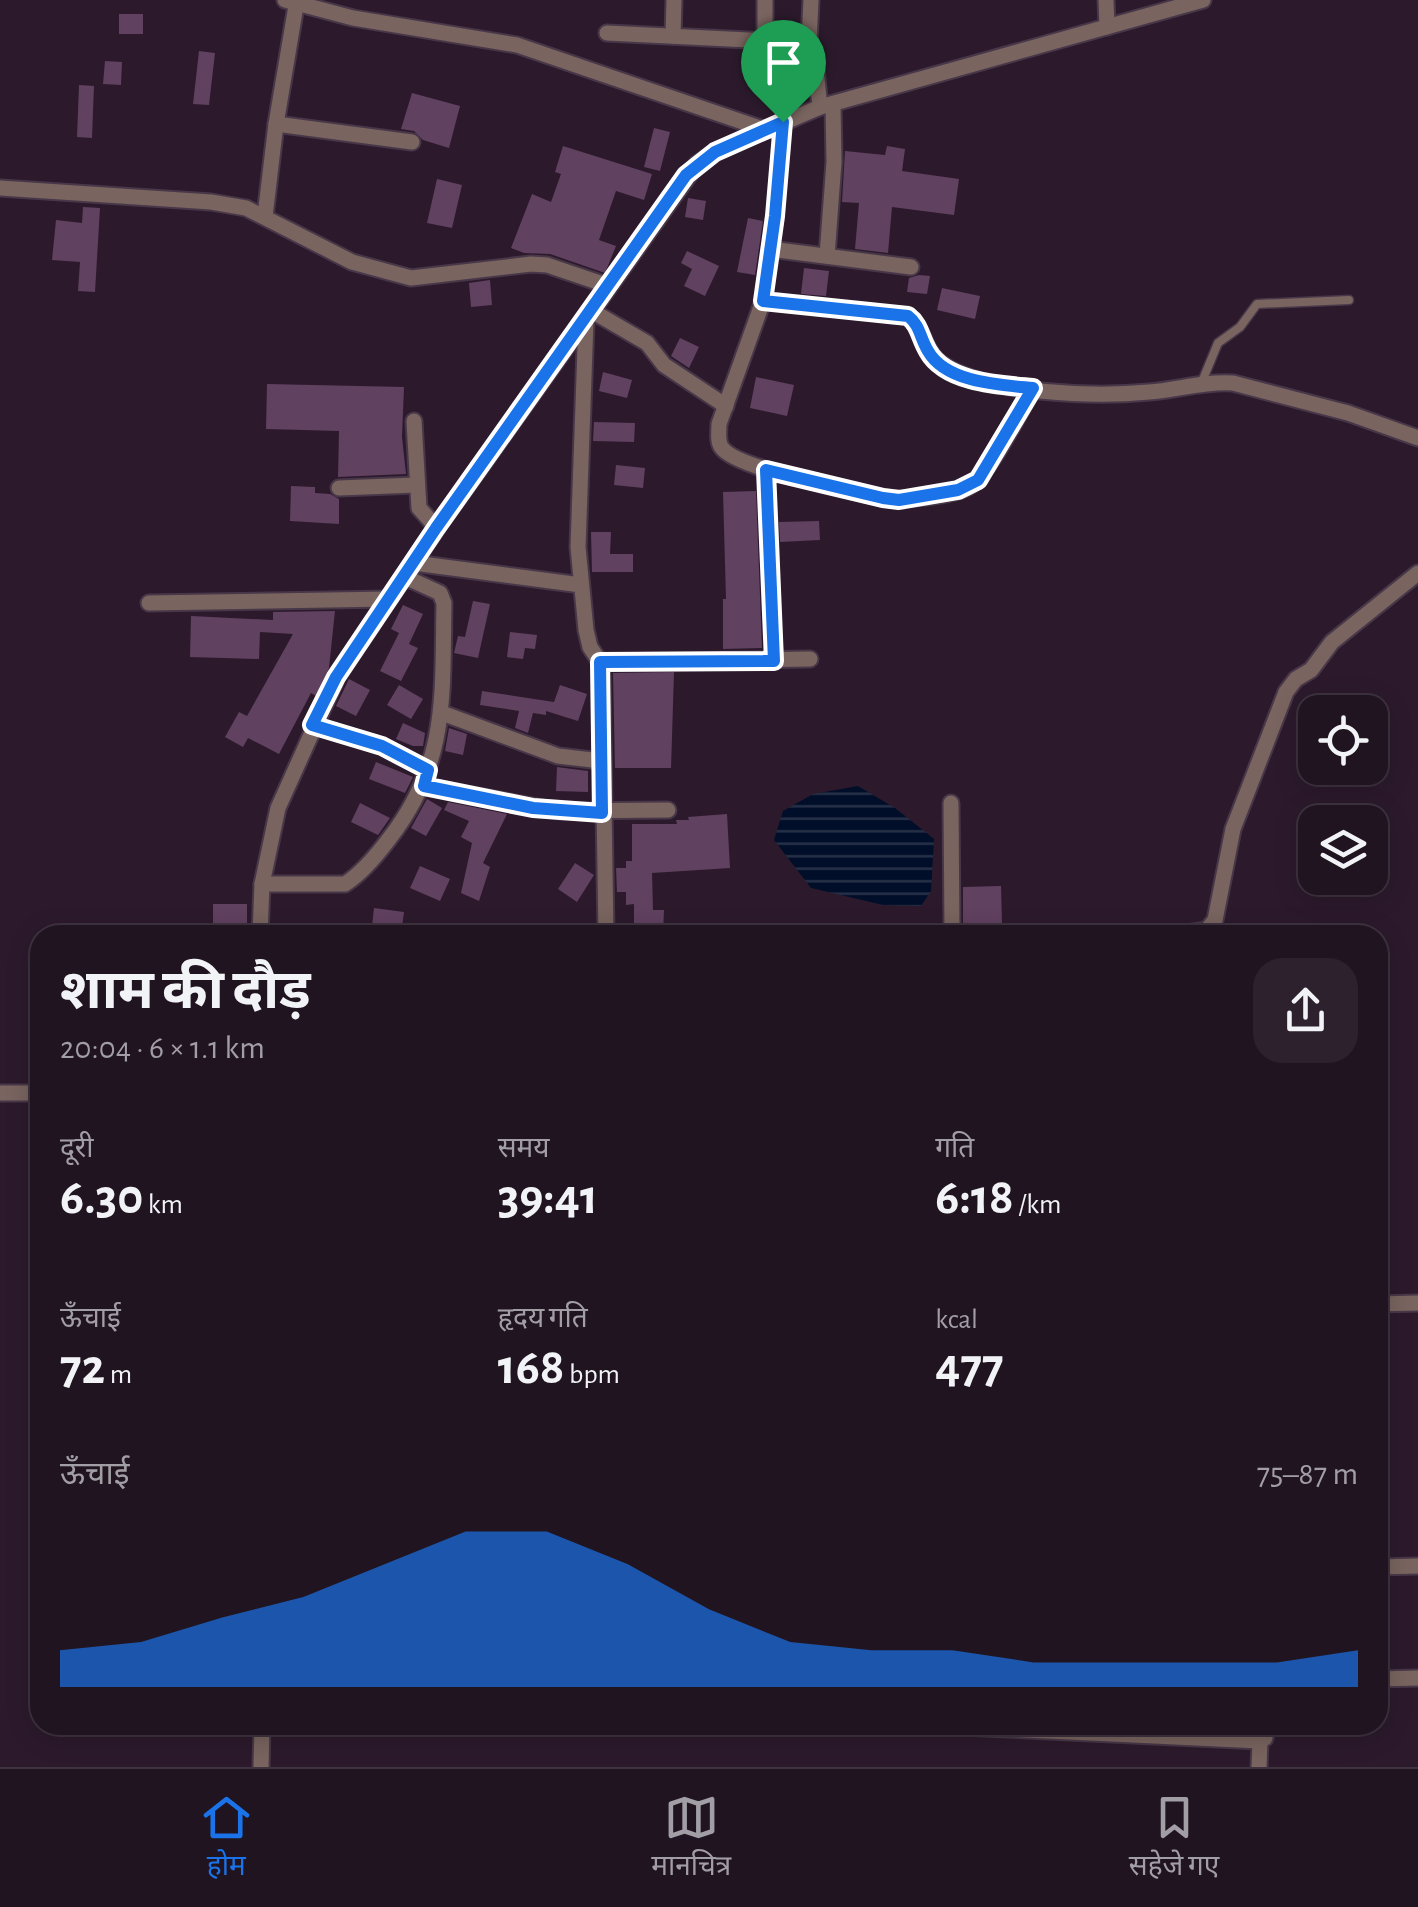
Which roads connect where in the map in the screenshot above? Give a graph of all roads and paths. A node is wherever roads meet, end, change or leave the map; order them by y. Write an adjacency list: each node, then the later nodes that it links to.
1 (674, 0): 9 (street)
2 (766, 0): 10 (street)
3 (811, 0): 11 (street)
4 (1106, 0): 7 (street)
5 (1204, 0): 7 (street)
6 (293, 1): 14 (street); 15 (street)
7 (1107, 27): 12 (street)
8 (607, 33): 9 (street)
9 (674, 36): 10 (street)
10 (764, 39): 11 (street)
11 (810, 43): 12 (street)
12 (827, 106): 13 (street); 20 (street)
13 (783, 122): 15 (street); 19 (street)
14 (276, 124): 16 (street); 18 (street)
15 (766, 130): 22 (street)
16 (412, 142)
17 (0, 188): 18 (street)
18 (266, 216): 22 (street)
19 (770, 249): 20 (street); 24 (street)
20 (827, 256): 21 (street)
21 (911, 267)
22 (609, 286): 25 (street)
23 (1350, 300): 26 (lane)
24 (763, 301): 27 (street); 28 (street)
25 (589, 316): 28 (street); 34 (street); 37 (street)
26 (1201, 384): 27 (street); 30 (street)
27 (1033, 388): 31 (street)
28 (726, 406): 31 (street)
29 (414, 420): 32 (street)
30 (1418, 438)
31 (766, 470): 41 (street)
32 (416, 485): 33 (street); 34 (street)
33 (338, 488)
34 (436, 528): 35 (street)
35 (410, 570): 37 (street); 38 (street); 43 (street)
36 (1418, 573): 54 (street)
37 (581, 585): 42 (street)
38 (389, 599): 39 (street); 44 (street)
39 (150, 603)
40 (810, 660): 41 (street)
41 (774, 661): 42 (street)
42 (600, 662): 45 (street)
43 (442, 713): 45 (street); 46 (street)
44 (312, 725): 46 (street); 50 (street)
45 (601, 761): 49 (street)
46 (426, 778): 49 (street); 50 (street)
47 (951, 803): 53 (street)
48 (668, 810): 49 (street)
49 (602, 813): 52 (street)
50 (262, 884): 51 (street)
51 (260, 925)
52 (606, 925)
53 (952, 925)
54 (1212, 925)
55 (0, 1093): 56 (street)
56 (30, 1093)
57 (1388, 1304): 58 (street)
58 (1418, 1304)
59 (1418, 1566): 60 (street)
60 (1388, 1567)
61 (1418, 1678): 62 (street)
62 (1388, 1680)
63 (262, 1735): 65 (street)
64 (1263, 1735): 66 (street)
65 (262, 1767)
66 (1259, 1767)

